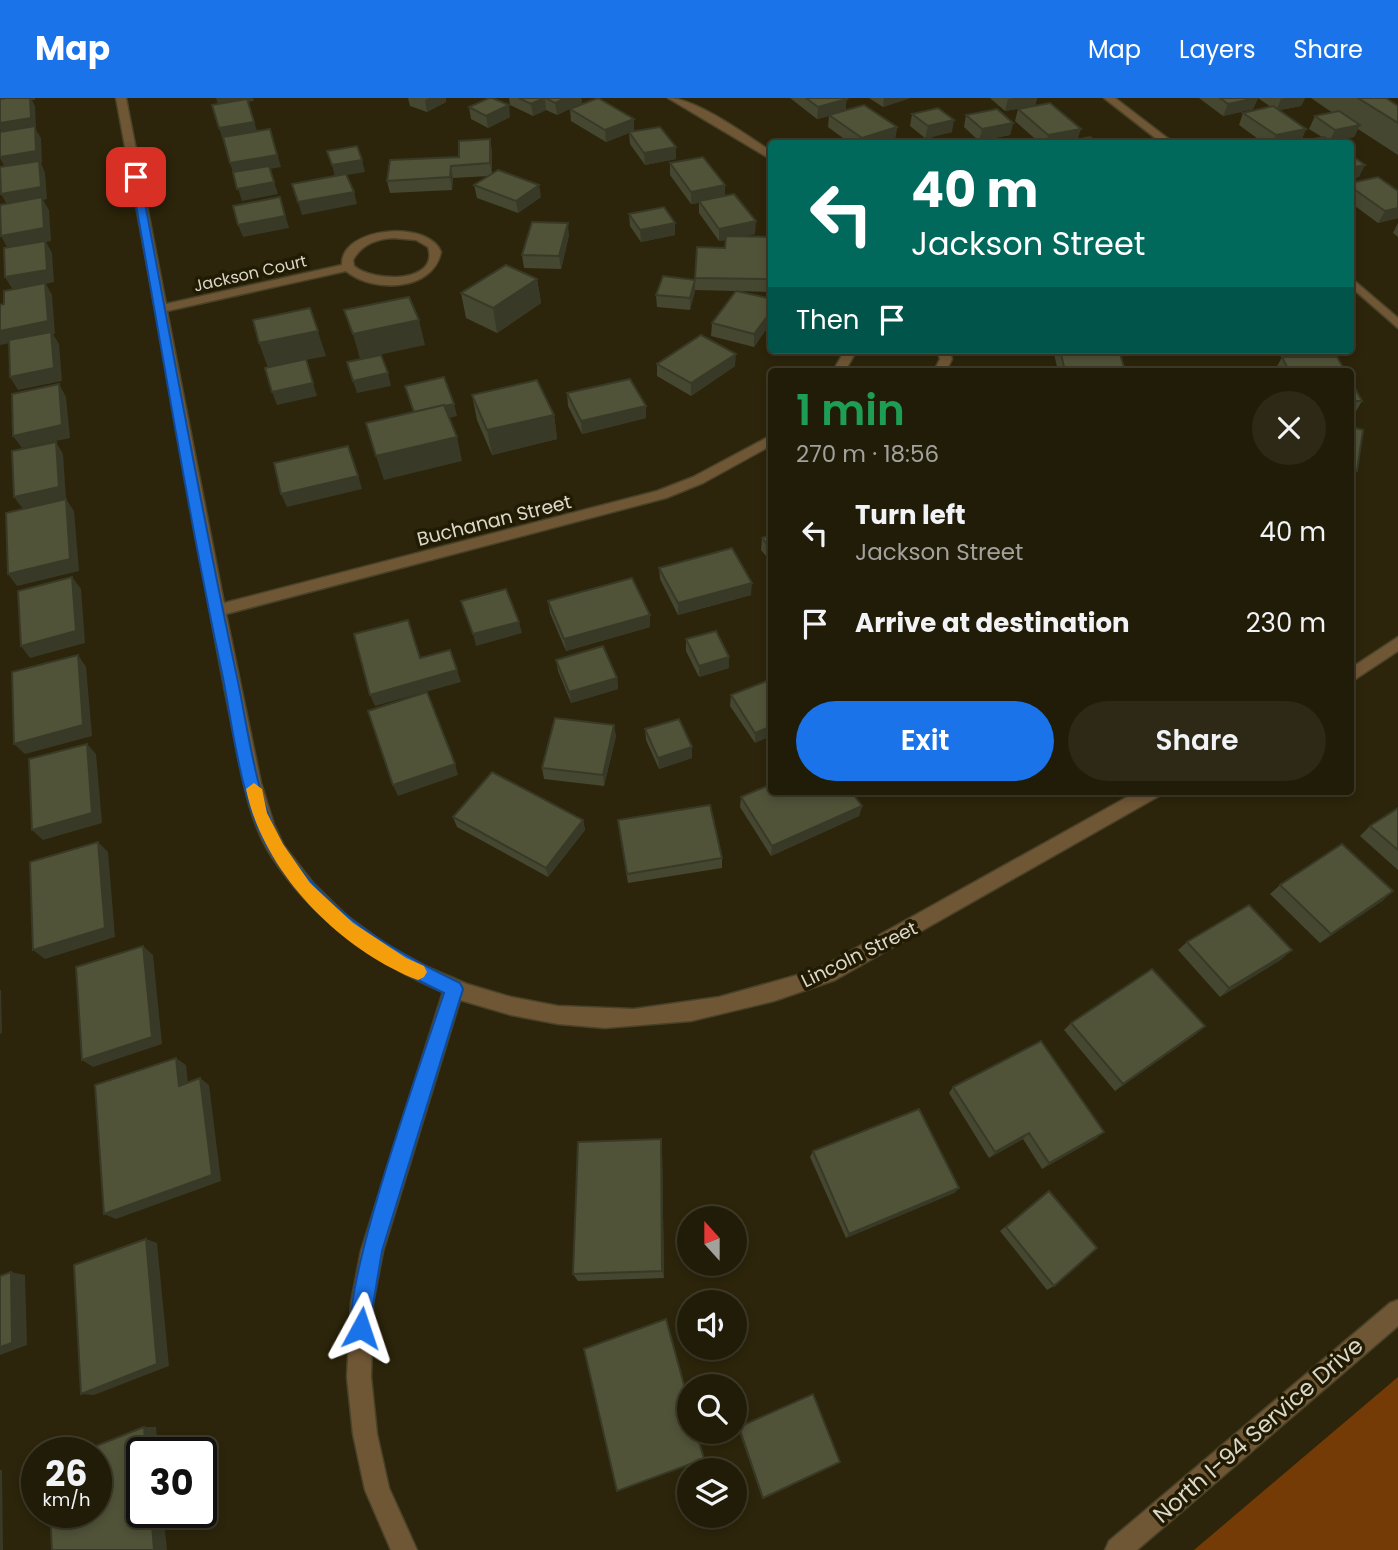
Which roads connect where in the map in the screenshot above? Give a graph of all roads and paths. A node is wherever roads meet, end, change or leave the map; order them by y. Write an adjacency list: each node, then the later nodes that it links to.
1 (121, 98): 8 (street, Lincoln Street)
2 (673, 98): 5 (street)
3 (1109, 98): 4 (street)
4 (1165, 140)
5 (768, 154)
6 (348, 267): 6 (street); 8 (street, Jackson Court)
7 (1354, 284): 9 (street)
8 (160, 309): 11 (street, Lincoln Street)
9 (1398, 324)
10 (768, 441): 11 (street, Buchanan Street)
11 (216, 611): 15 (street, Lincoln Street)
12 (1398, 643): 13 (street)
13 (1354, 674)
14 (1146, 795): 15 (street, Lincoln Street)
15 (454, 989): 17 (street)
16 (1398, 1311): 18 (street, North I-94 Service Drive)
17 (404, 1550)
18 (1118, 1550)

